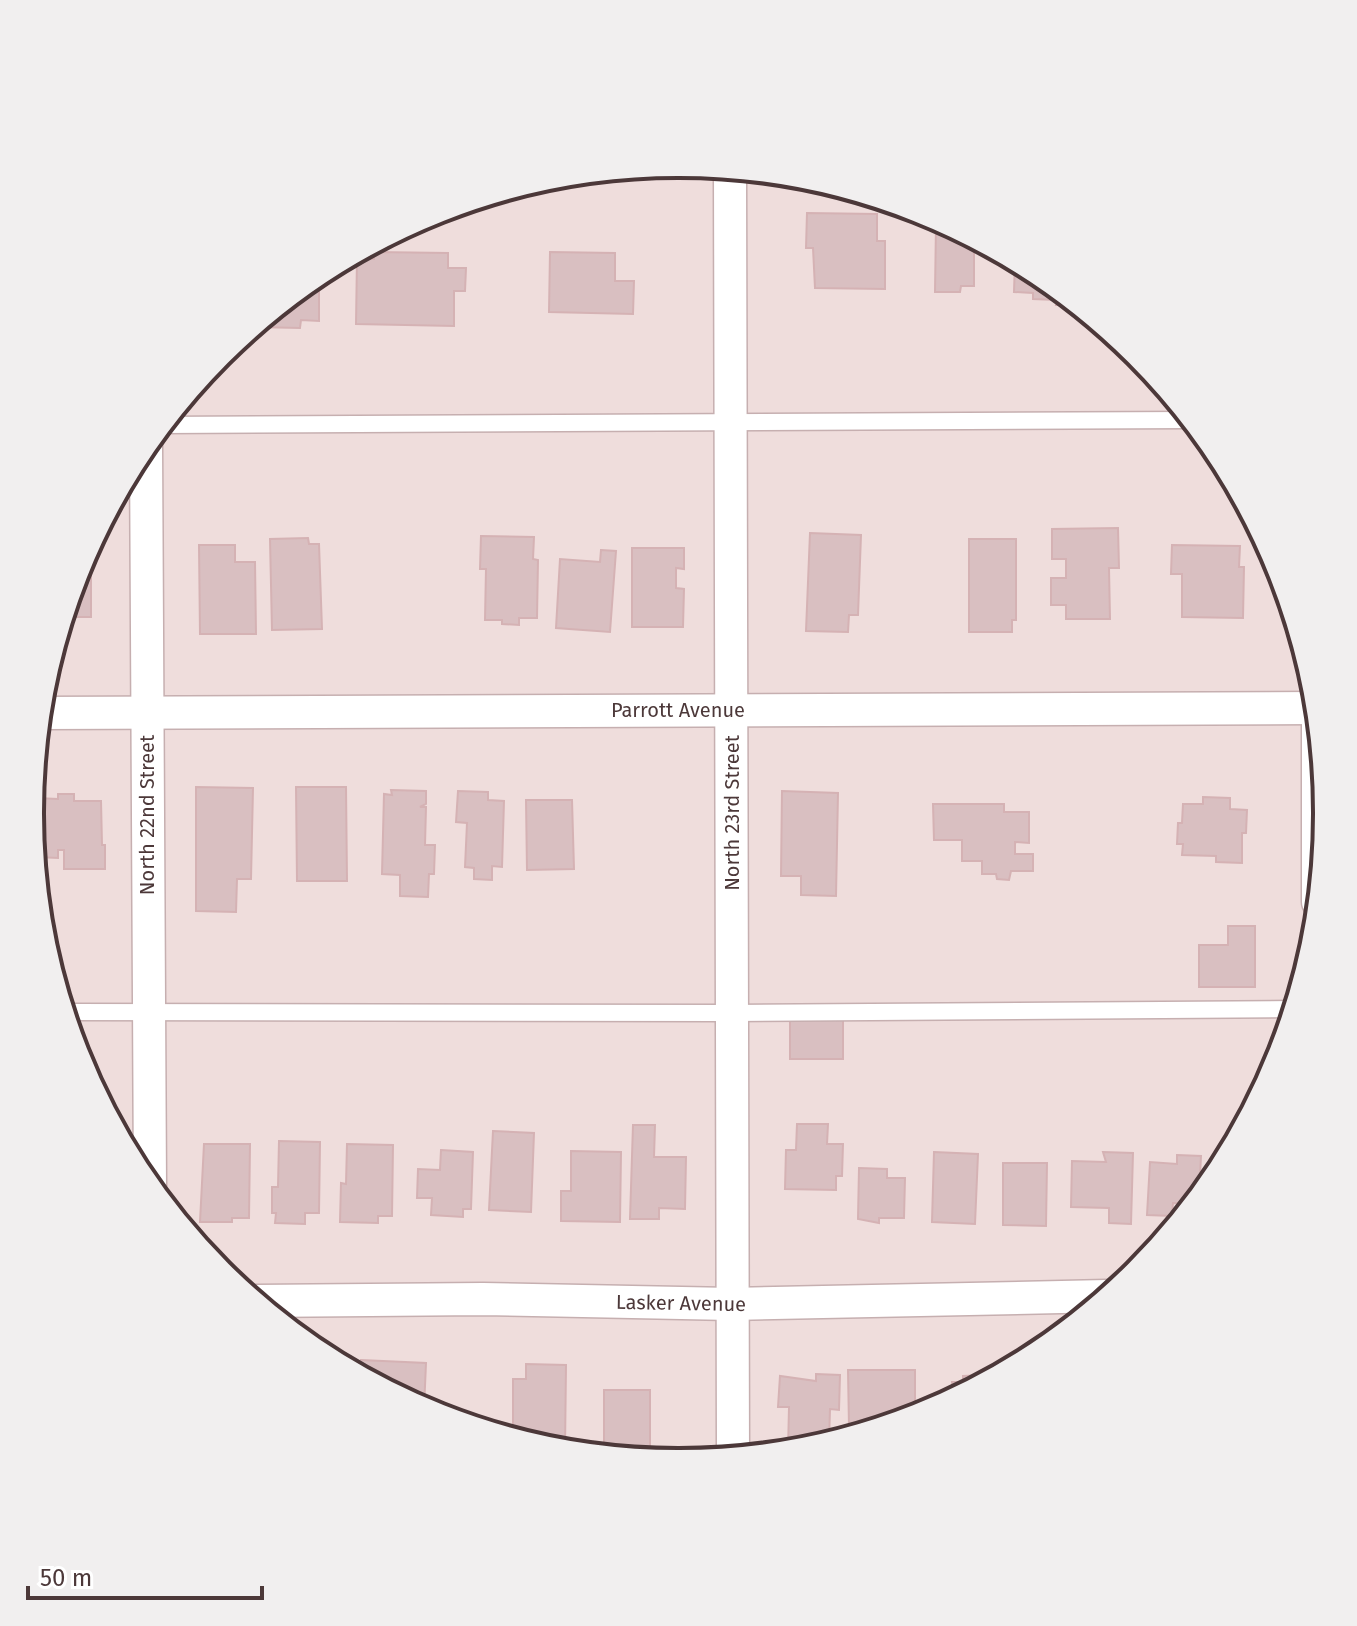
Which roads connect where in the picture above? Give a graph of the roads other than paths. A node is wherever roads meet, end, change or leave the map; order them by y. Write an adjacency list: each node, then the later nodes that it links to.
1 (730, 181): 3 (street, North 23rd Street)
2 (1176, 420): 3 (lane)
3 (731, 421): 4 (lane); 7 (street, North 23rd Street)
4 (177, 425)
5 (146, 468): 8 (street, North 22nd Street)
6 (1304, 708): 7 (street, Parrott Avenue)
7 (732, 709): 8 (street, Parrott Avenue); 13 (street, North 23rd Street)
8 (147, 712): 9 (street, Parrott Avenue); 12 (street, North 22nd Street)
9 (52, 713)
10 (1281, 1009): 13 (lane)
11 (77, 1012): 12 (lane)
12 (148, 1013): 13 (lane); 14 (street, North 22nd Street)
13 (733, 1013): 17 (street, North 23rd Street)
14 (150, 1164)
15 (1089, 1296): 17 (street, Lasker Avenue)
16 (273, 1301): 17 (street, Lasker Avenue)
17 (731, 1304): 18 (street, North 23rd Street)
18 (733, 1445)

